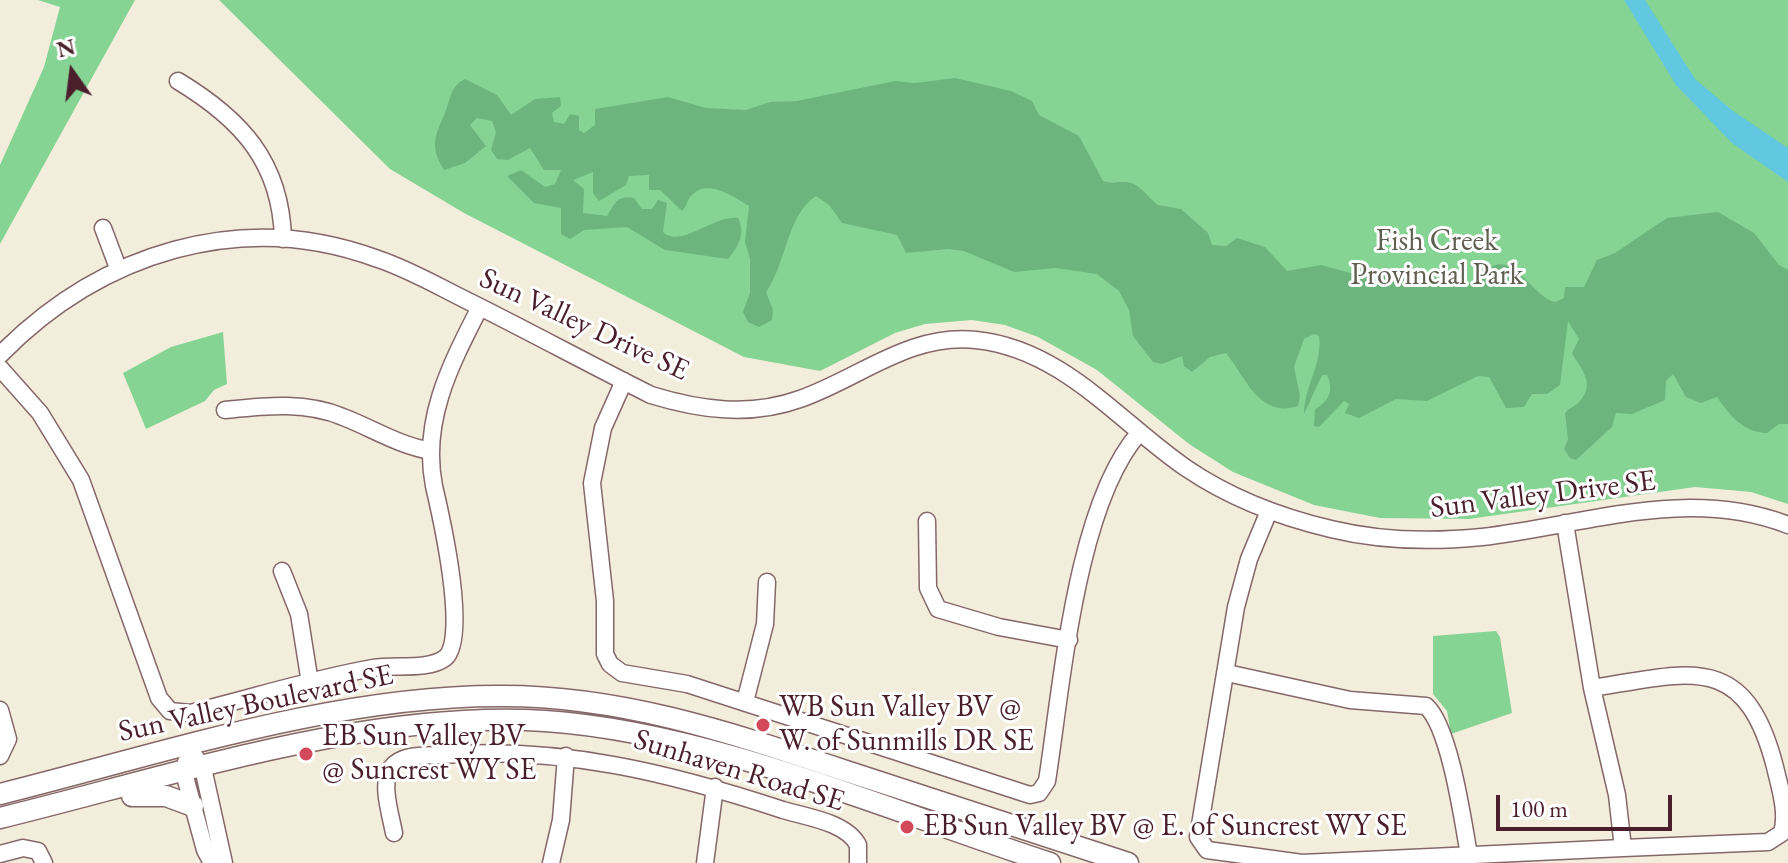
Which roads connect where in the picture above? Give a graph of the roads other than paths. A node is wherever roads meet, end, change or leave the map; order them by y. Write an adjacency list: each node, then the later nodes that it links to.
1 (178, 81): 3 (street)
2 (103, 228): 4 (street)
3 (283, 239): 4 (street, Sun Valley Drive SE); 5 (street, Sun Valley Drive SE)
4 (118, 268): 6 (street, Sun Valley Drive SE)
5 (480, 307): 8 (street, Sun Valley Drive SE); 11 (street)
6 (0, 355)
7 (0, 368): 20 (street)
8 (624, 381): 10 (street, Sun Valley Drive SE); 22 (street)
9 (225, 410): 11 (street)
10 (1140, 432): 12 (street, Sun Valley Drive SE); 18 (street)
11 (431, 451): 20 (street)
12 (1269, 511): 14 (street, Sun Valley Drive SE); 19 (street)
13 (927, 521): 18 (street)
14 (1565, 523): 15 (street, Sun Valley Drive SE); 21 (street)
15 (1788, 525)
16 (282, 571): 20 (street)
17 (767, 582): 22 (street)
18 (1069, 640): 22 (street)
19 (1227, 673): 36 (street); 45 (street)
20 (310, 683)
21 (1592, 688): 34 (street); 34 (street)
22 (745, 702)
23 (0, 710): 25 (street)
24 (188, 747): 27 (street); 29 (main road, Sun Valley Boulevard SE); 44 (main road, Sun Valley Boulevard SE)
25 (0, 756)
26 (566, 756): 28 (street, Sunhaven Road SE); 33 (street, Sunhaven Road SE); 40 (street)
27 (193, 771): 30 (main road, Sun Valley Boulevard SE); 31 (street); 39 (street); 43 (main road, Sun Valley Boulevard SE)
28 (715, 787): 41 (street); 42 (street, Sunhaven Road SE)
29 (0, 794)
30 (80, 799): 31 (main road); 32 (main road, Sun Valley Boulevard SE)
31 (193, 806): 38 (street)
32 (0, 818)
33 (394, 833)
34 (1623, 848): 36 (street)
35 (0, 854): 37 (street)
36 (1469, 855): 45 (street)
37 (44, 863)
38 (212, 863)
39 (224, 863)
40 (551, 863)
41 (705, 863)
42 (858, 863)
43 (1050, 863)
44 (1128, 863)
45 (1302, 863)

